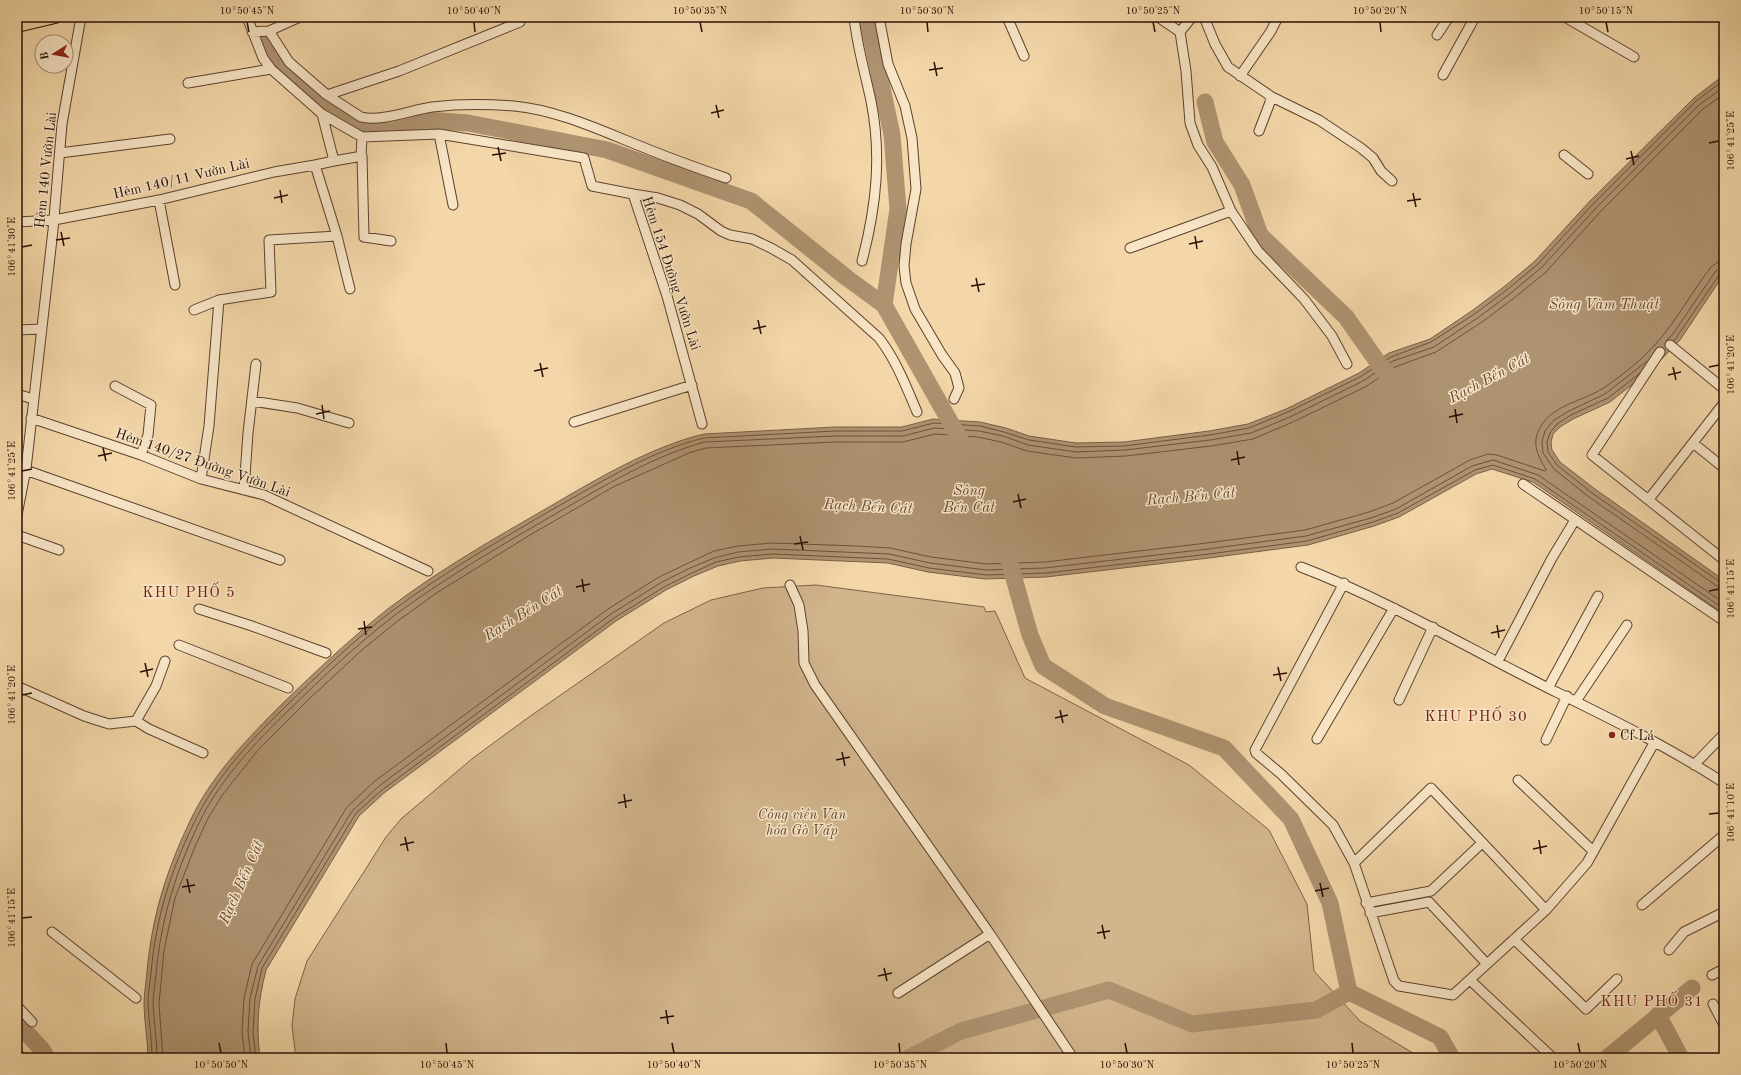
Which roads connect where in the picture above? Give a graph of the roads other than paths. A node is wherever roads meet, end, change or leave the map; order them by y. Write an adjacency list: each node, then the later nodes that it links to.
1 (55, 17): 16 (main road)
2 (81, 17): 34 (street, Hẻm 140 Vườn Lài)
3 (247, 17): 18 (street)
4 (300, 17): 17 (street)
5 (854, 17): 51 (street)
6 (879, 17): 67 (street)
7 (1007, 17): 21 (street)
8 (1158, 17): 19 (street)
9 (1192, 17): 19 (street)
10 (1204, 17): 25 (street)
11 (1278, 17): 25 (street)
12 (1448, 17): 20 (street)
13 (1475, 17): 24 (street)
14 (1565, 17): 22 (street)
15 (520, 22): 27 (street)
16 (17, 26)
17 (269, 31): 18 (street); 27 (street)
18 (252, 32): 23 (street)
19 (1180, 32): 45 (street)
20 (1437, 35)
21 (1024, 56)
22 (1634, 57)
23 (270, 69): 26 (street); 29 (street)
24 (1443, 75)
25 (1240, 76): 28 (street)
26 (188, 83)
27 (327, 94): 40 (street)
28 (1272, 97): 30 (street); 41 (street)
29 (322, 114): 32 (street); 37 (street)
30 (1259, 131)
31 (439, 134): 32 (street, Hẻm 154 Đường Vườn Lài); 42 (street, Hẻm 154 Đường Vườn Lài); 44 (street)
32 (362, 137): 36 (street)
33 (170, 139): 34 (street)
34 (60, 153): 46 (street, Hẻm 140 Vườn Lài)
35 (1564, 155): 39 (street)
36 (361, 156): 37 (street, Hẻm 140/11 Vườn Lài); 49 (street)
37 (334, 161): 38 (street, Hẻm 140/11 Vườn Lài)
38 (315, 165): 43 (street, Hẻm 140/11 Vườn Lài); 48 (street)
39 (1588, 174)
40 (726, 178)
41 (1392, 181)
42 (633, 194): 63 (street, Hẻm 154 Đường Vườn Lài); 70 (street)
43 (158, 200): 46 (street, Hẻm 140/11 Vườn Lài); 52 (street)
44 (452, 205)
45 (1231, 211): 50 (street); 61 (street)
46 (54, 220): 47 (street, Hẻm 140/11 Vườn Lài); 56 (street, Hẻm 140 Vườn Lài)
47 (17, 222)
48 (337, 236): 53 (street); 54 (street)
49 (391, 241)
50 (1130, 248)
51 (862, 261)
52 (175, 285)
53 (350, 289)
54 (219, 300): 55 (street); 80 (street)
55 (194, 310)
56 (42, 329): 57 (street); 66 (street, Hẻm 140 Vườn Lài)
57 (17, 330)
58 (1670, 345): 64 (street)
59 (1660, 352): 83 (street)
60 (256, 364): 68 (street)
61 (1347, 364)
62 (115, 386): 76 (street)
63 (692, 386): 72 (street); 74 (street, Hẻm 154 Đường Vườn Lài)
64 (1724, 389)
65 (17, 394): 66 (street)
66 (33, 399): 71 (street, Hẻm 140 Vườn Lài)
67 (954, 399)
68 (252, 401): 73 (street); 82 (street)
69 (1724, 403): 75 (street)
70 (917, 412)
71 (31, 418): 76 (street, Hẻm 140/27 Đường Vườn Lài); 79 (street, Hẻm 140 Vườn Lài)
72 (574, 422)
73 (349, 423)
74 (702, 424)
75 (1693, 443): 78 (street); 83 (street)
76 (141, 455): 80 (street, Hẻm 140/27 Đường Vườn Lài)
77 (17, 467): 79 (street)
78 (1724, 468)
79 (26, 469): 84 (street, Hẻm 140 Vườn Lài); 88 (street)
80 (201, 479): 82 (street, Hẻm 140/27 Đường Vườn Lài)
81 (1522, 484): 85 (street)
82 (244, 490): 91 (street, Hẻm 140/27 Đường Vườn Lài)
83 (1649, 499): 89 (street)
84 (17, 515)
85 (1575, 520): 97 (street); 103 (street)
86 (17, 536): 87 (street)
87 (59, 550)
88 (280, 560)
89 (1724, 560)
90 (1301, 567): 92 (street)
91 (428, 571)
92 (1344, 583): 95 (street); 122 (street)
93 (790, 585): 131 (street)
94 (1598, 596): 106 (street)
95 (1394, 608): 99 (street); 112 (street)
96 (199, 609): 101 (street)
97 (1724, 621)
98 (1627, 625): 109 (street)
99 (1433, 627): 103 (street); 108 (street)
100 (179, 645): 105 (street)
101 (326, 653)
102 (165, 661): 110 (street)
103 (1498, 661): 106 (street)
104 (17, 686): 110 (street)
105 (288, 688)
106 (1548, 688): 107 (street)
107 (1567, 696): 109 (street); 113 (street)
108 (1399, 700)
109 (1576, 701): 114 (street)
110 (136, 721): 115 (street)
111 (1724, 734): 116 (street)
112 (1317, 740)
113 (1546, 740)
114 (1654, 743): 116 (street); 121 (street)
115 (203, 752)
116 (1694, 765): 118 (street)
117 (1518, 780): 121 (street)
118 (1724, 783)
119 (1724, 835): 126 (street)
120 (1482, 843): 122 (street); 123 (street); 127 (street)
121 (1593, 851): 127 (street)
122 (1354, 863): 125 (street)
123 (1431, 891): 124 (street); 125 (street)
124 (1429, 902): 128 (street); 134 (street)
125 (1366, 903): 128 (street)
126 (1642, 905)
127 (1546, 910): 132 (street)
128 (1370, 912): 138 (street)
129 (1724, 912): 133 (street)
130 (52, 932): 140 (street)
131 (990, 934): 139 (street); 147 (street)
132 (1514, 938): 134 (street); 137 (street)
133 (1669, 950)
134 (1487, 964): 138 (street)
135 (1724, 969): 136 (street)
136 (1712, 975)
137 (1617, 979)
138 (1470, 980): 148 (street)
139 (898, 993)
140 (136, 998)
141 (1713, 1004): 144 (street)
142 (17, 1006): 143 (street)
143 (32, 1022)
144 (1724, 1025)
145 (17, 1052): 146 (street)
146 (21, 1058)
147 (1073, 1058)
148 (1553, 1058)

